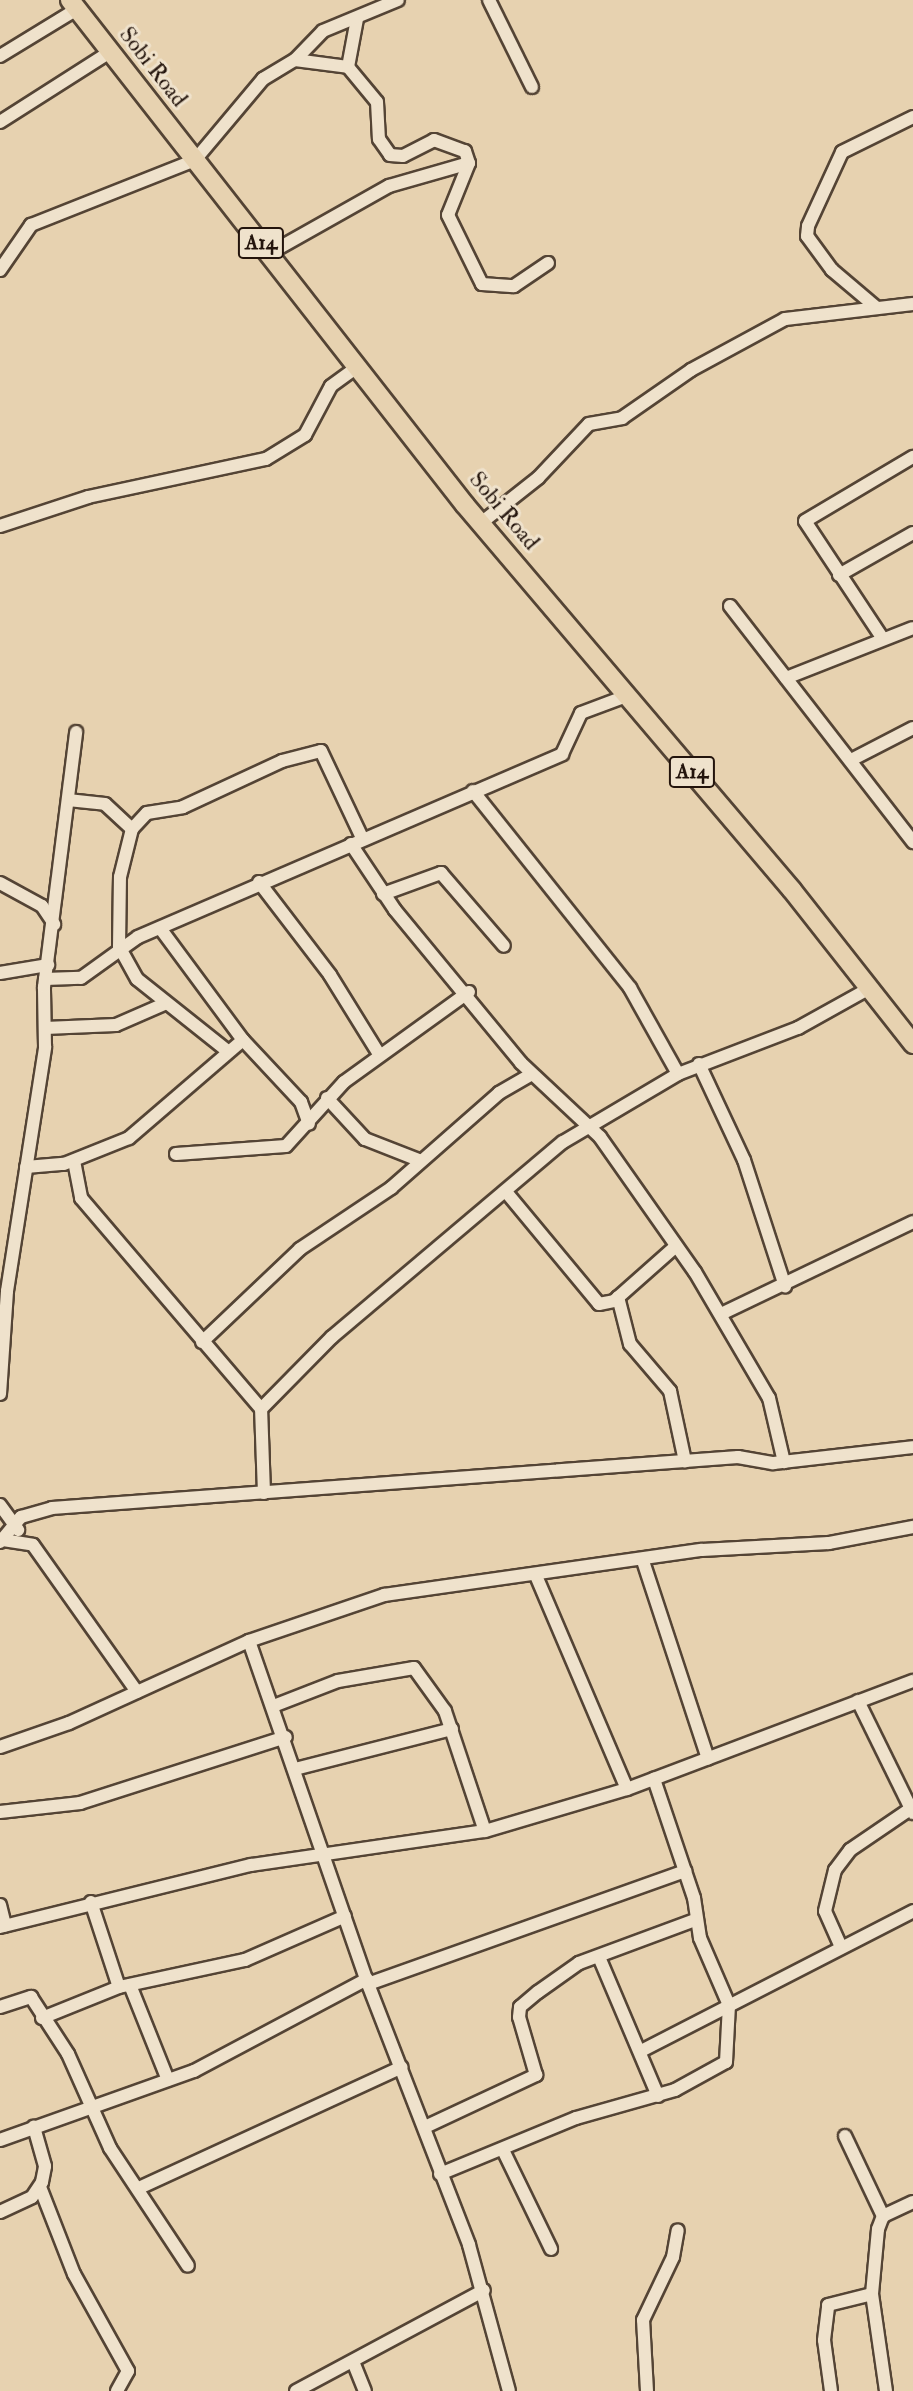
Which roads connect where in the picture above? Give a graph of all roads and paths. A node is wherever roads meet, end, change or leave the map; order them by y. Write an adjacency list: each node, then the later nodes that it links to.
1 (374, 0): 5 (street)
2 (398, 0): 5 (street)
3 (489, 0): 10 (street)
4 (74, 5): 6 (highway, Sobi Road / A14); 7 (street)
5 (363, 17): 8 (street); 9 (street)
6 (110, 52): 12 (street); 13 (highway, Sobi Road / A14)
7 (0, 56)
8 (295, 61): 9 (street); 13 (street)
9 (348, 66): 14 (street)
10 (532, 87)
11 (913, 117): 19 (street)
12 (0, 121)
13 (195, 160): 15 (highway, Sobi Road / A14); 17 (street)
14 (469, 163): 15 (street); 16 (street)
15 (270, 253): 20 (highway, Sobi Road / A14)
16 (548, 263)
17 (0, 270)
18 (913, 304): 19 (street)
19 (877, 308): 22 (street)
20 (359, 366): 22 (highway, Sobi Road / A14); 23 (street)
21 (913, 457): 25 (street)
22 (481, 523): 30 (highway, Sobi Road / A14)
23 (0, 526)
24 (913, 533): 25 (street)
25 (839, 575): 28 (street)
26 (730, 606): 29 (street)
27 (913, 628): 28 (street)
28 (883, 639): 29 (street)
29 (786, 678): 33 (street)
30 (629, 695): 34 (street); 49 (highway, Sobi Road / A14)
31 (913, 728): 33 (street)
32 (76, 732): 35 (street)
33 (850, 760): 37 (street)
34 (473, 791): 38 (street); 61 (street)
35 (68, 800): 36 (street); 42 (street)
36 (132, 829): 38 (street); 45 (street)
37 (912, 839)
38 (357, 842): 40 (street); 41 (street)
39 (0, 883): 42 (street)
40 (259, 883): 43 (street); 53 (street)
41 (383, 894): 44 (street); 50 (street)
42 (54, 924): 46 (street)
43 (160, 928): 45 (street); 54 (street)
44 (503, 946)
45 (119, 947): 48 (street); 51 (street)
46 (48, 965): 47 (street); 48 (street)
47 (0, 973)
48 (45, 979): 52 (street)
49 (870, 988): 56 (highway, Sobi Road / A14); 59 (street)
50 (469, 992): 55 (street); 60 (street)
51 (164, 1004): 52 (street); 57 (street)
52 (45, 1028): 69 (street)
53 (373, 1037): 55 (street); 58 (street)
54 (243, 1040): 57 (street); 63 (street)
55 (396, 1042): 58 (street)
56 (913, 1044)
57 (225, 1049): 67 (street)
58 (379, 1054): 62 (street)
59 (699, 1064): 61 (street); 73 (street)
60 (532, 1074): 65 (street); 68 (street)
61 (678, 1074): 65 (street)
62 (324, 1102): 63 (street); 64 (street); 68 (street)
63 (305, 1107): 64 (street)
64 (309, 1124): 66 (street)
65 (588, 1129): 70 (street); 72 (street)
66 (176, 1154)
67 (74, 1161): 69 (street); 77 (street)
68 (421, 1161): 77 (street)
69 (26, 1167): 76 (street)
70 (507, 1193): 74 (street); 79 (street)
71 (913, 1222): 73 (street)
72 (676, 1247): 74 (street); 75 (street)
73 (785, 1286): 75 (street)
74 (618, 1297): 81 (street)
75 (721, 1314): 82 (street)
76 (3, 1322): 78 (street)
77 (202, 1342): 79 (street)
78 (0, 1394)
79 (261, 1409): 83 (street)
80 (913, 1447): 82 (street)
81 (685, 1461): 82 (street); 83 (street)
82 (783, 1462)
83 (264, 1493): 85 (street)
84 (0, 1505): 85 (street)
85 (15, 1523): 87 (street); 88 (street)
86 (913, 1527): 89 (street)
87 (2, 1541): 88 (street)
88 (23, 1541): 93 (street)
89 (643, 1561): 90 (street); 99 (street)
90 (537, 1578): 91 (street); 102 (street)
91 (249, 1641): 93 (street); 95 (street)
92 (913, 1681): 94 (street)
93 (137, 1692): 98 (street)
94 (858, 1701): 99 (street); 103 (street)
95 (276, 1705): 96 (street); 97 (street)
96 (452, 1729): 100 (street); 105 (street)
97 (286, 1737): 100 (street); 104 (street)
98 (0, 1747)
99 (708, 1759): 101 (street)
100 (295, 1769): 106 (street)
101 (654, 1779): 102 (street); 107 (street)
102 (628, 1788): 105 (street)
103 (912, 1809): 114 (street)
104 (0, 1812)
105 (485, 1831): 106 (street)
106 (327, 1857): 108 (street); 111 (street)
107 (685, 1871): 112 (street); 116 (street)
108 (91, 1902): 113 (street); 117 (street)
109 (0, 1905): 113 (street)
110 (913, 1911): 114 (street)
111 (345, 1916): 116 (street); 117 (street)
112 (695, 1920): 115 (street); 118 (street)
113 (3, 1926)
114 (841, 1947): 118 (street)
115 (599, 1957): 121 (street); 127 (street)
116 (367, 1981): 122 (street); 123 (street)
117 (124, 1986): 120 (street); 123 (street)
118 (729, 2006): 121 (street); 124 (street)
119 (0, 2007): 120 (street)
120 (42, 2018): 125 (street)
121 (643, 2050): 124 (street)
122 (402, 2067): 127 (street); 133 (street)
123 (169, 2080): 125 (street)
124 (658, 2096): 130 (street)
125 (89, 2106): 126 (street); 133 (street)
126 (34, 2127): 129 (street); 132 (street)
127 (425, 2127): 131 (street)
128 (845, 2136): 136 (street)
129 (0, 2140)
130 (503, 2150): 131 (street); 138 (street)
131 (440, 2174): 140 (street)
132 (40, 2187): 135 (street); 143 (street)
133 (139, 2188): 139 (street)
134 (913, 2202): 136 (street)
135 (0, 2211)
136 (883, 2216): 141 (street)
137 (678, 2230): 147 (street)
138 (551, 2249)
139 (188, 2266)
140 (484, 2290): 142 (street); 146 (street)
141 (872, 2294): 148 (street); 149 (street)
142 (354, 2364): 144 (street); 145 (street)
143 (117, 2391)
144 (296, 2391)
145 (365, 2391)
146 (509, 2391)
147 (646, 2391)
148 (831, 2391)
149 (886, 2391)

